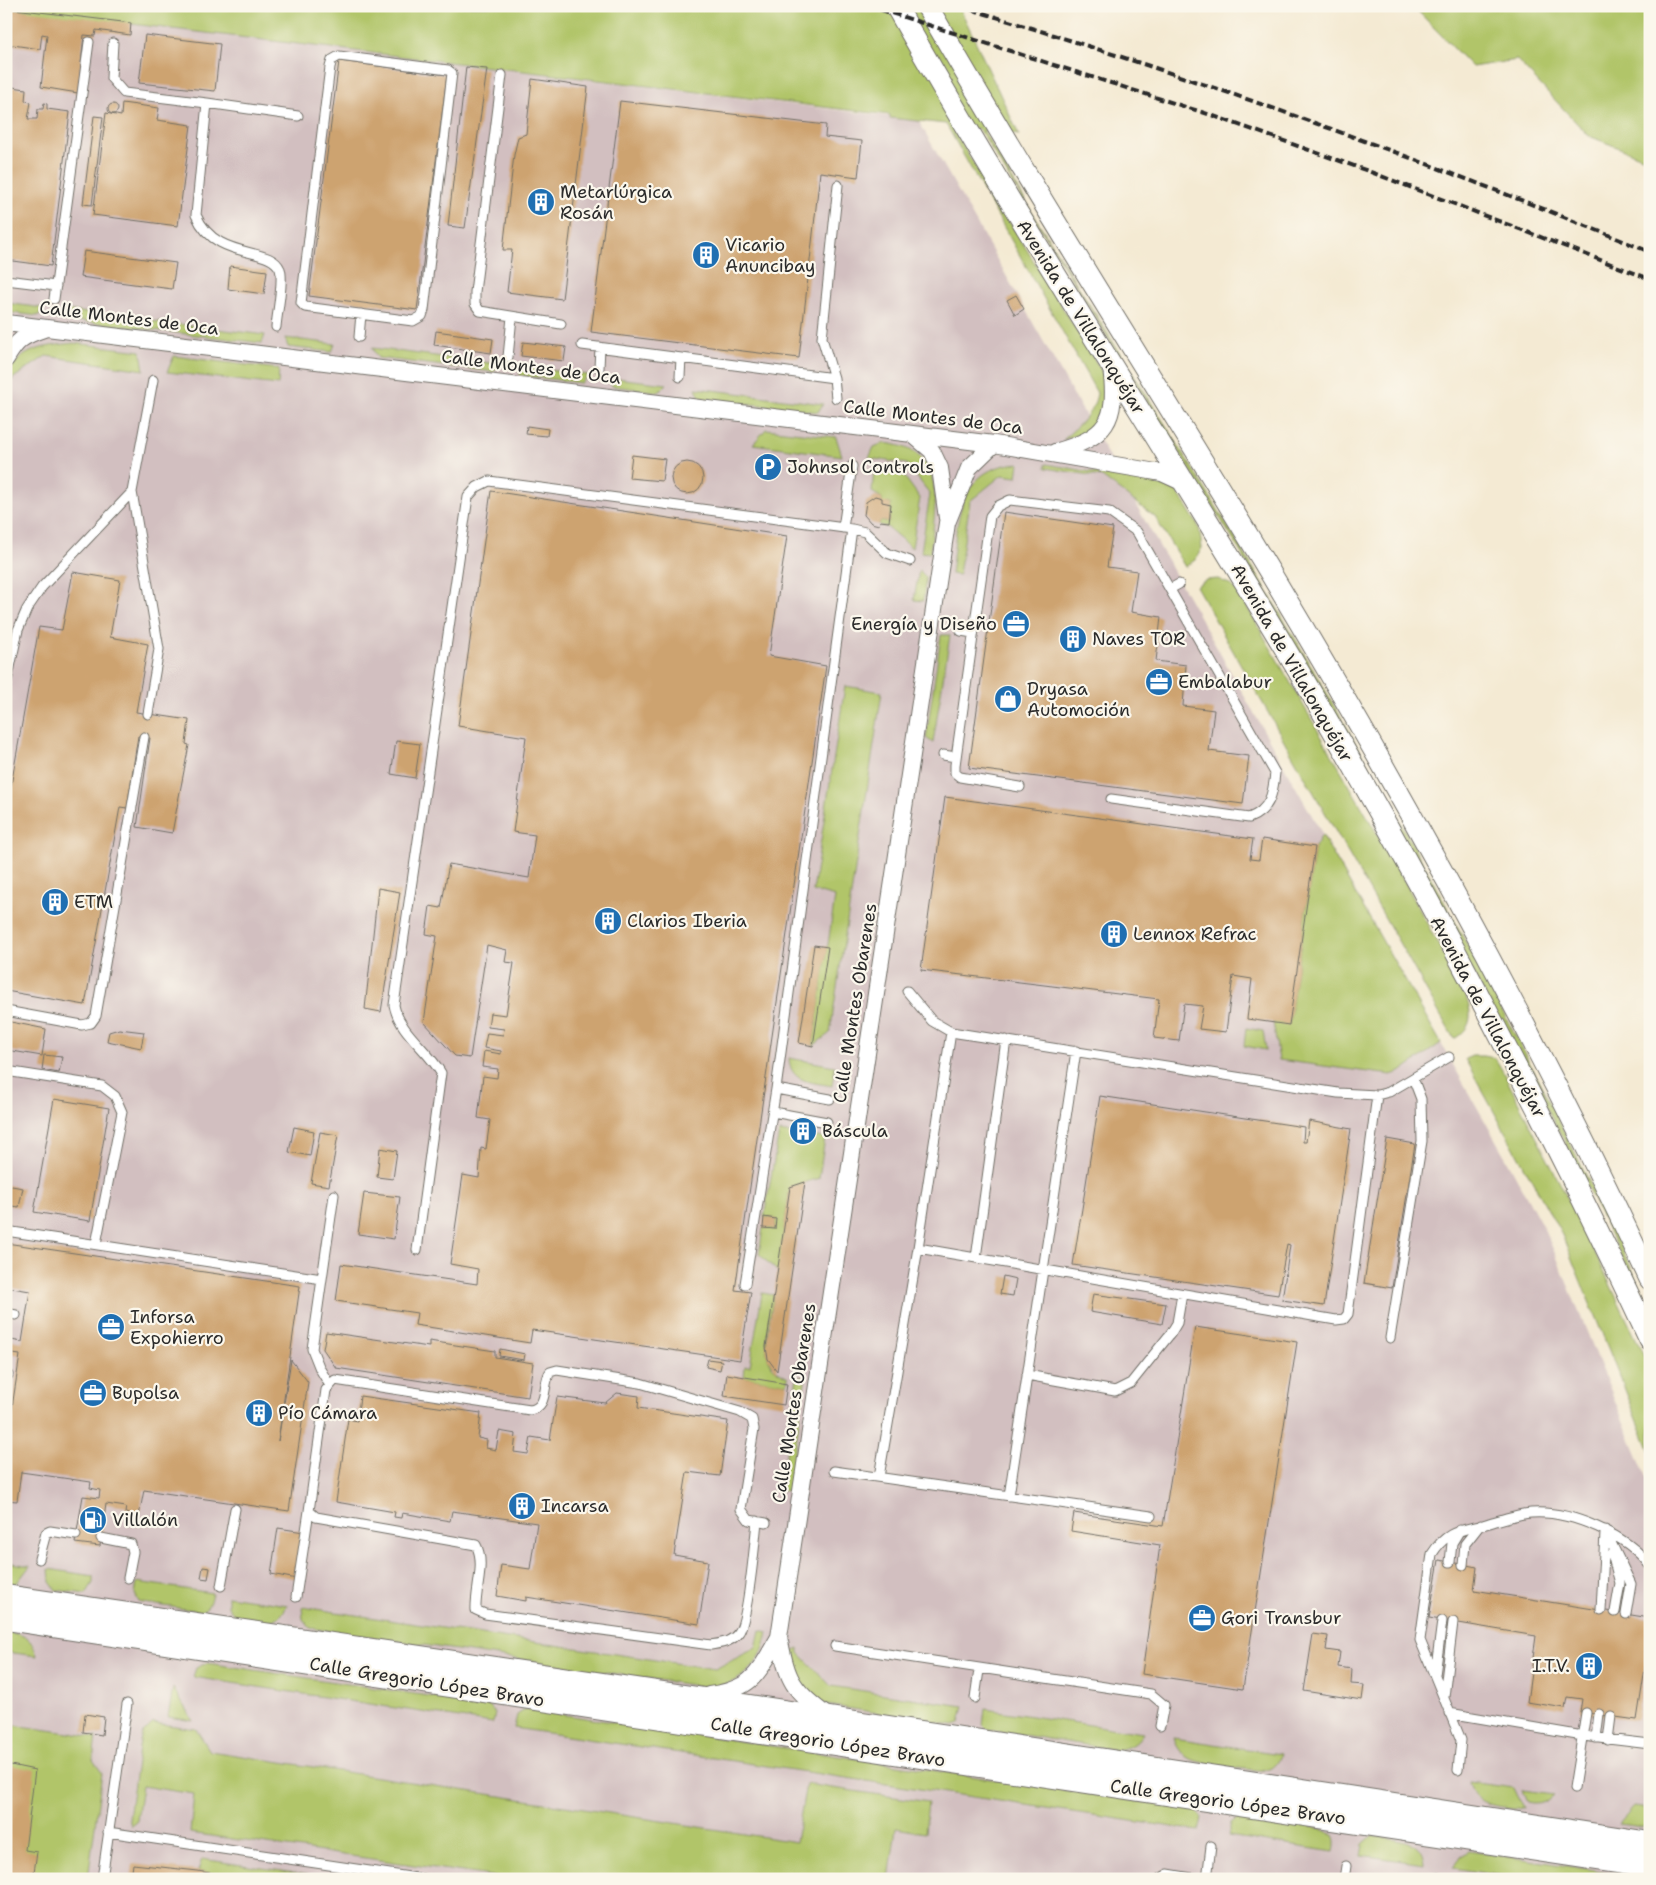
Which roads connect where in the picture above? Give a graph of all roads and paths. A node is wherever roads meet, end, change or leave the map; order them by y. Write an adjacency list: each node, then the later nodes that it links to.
1 (896, 6): 24 (street, Avenida de Villalonquéjar)
2 (927, 6): 71 (street, Avenida de Villalonquéjar)
3 (88, 42): 10 (lane)
4 (113, 43): 6 (lane)
5 (502, 75): 13 (lane)
6 (207, 104): 7 (lane); 16 (lane)
7 (298, 116)
8 (838, 185): 27 (lane)
9 (6, 280): 10 (lane)
10 (56, 286): 11 (lane)
11 (54, 299)
12 (361, 314): 12 (lane); 18 (lane)
13 (512, 317): 15 (lane); 21 (lane)
14 (6, 323): 17 (street, Calle Montes de Oca)
15 (561, 324)
16 (276, 327)
17 (47, 328): 23 (street); 30 (street, Calle Montes de Oca)
18 (359, 338)
19 (582, 345): 20 (lane)
20 (600, 347): 22 (lane); 25 (lane)
21 (508, 357)
22 (681, 358): 26 (lane); 27 (lane)
23 (6, 359)
24 (1110, 362): 32 (street, Calle Montes de Oca); 34 (street, Avenida de Villalonquéjar)
25 (599, 368)
26 (680, 378)
27 (834, 378): 29 (lane)
28 (153, 380): 35 (lane)
29 (836, 398)
30 (912, 434): 31 (street, Calle Montes de Oca); 36 (street, Calle Montes Obarenes)
31 (994, 444): 32 (street, Calle Montes de Oca); 36 (street, Calle Montes Obarenes)
32 (1051, 453): 34 (street, Calle Montes de Oca)
33 (852, 466): 37 (lane)
34 (1186, 484): 77 (street, Avenida de Villalonquéjar)
35 (132, 492): 43 (lane); 44 (lane)
36 (947, 523): 105 (street, Calle Montes Obarenes)
37 (847, 529): 38 (lane); 58 (lane); 67 (lane)
38 (910, 561)
39 (1179, 584): 40 (lane)
40 (1170, 589): 42 (lane); 49 (lane)
41 (961, 631): 42 (lane)
42 (972, 633): 47 (lane)
43 (6, 686)
44 (148, 714)
45 (144, 737): 51 (lane)
46 (943, 755): 47 (lane)
47 (956, 757): 48 (lane)
48 (1020, 787)
49 (1110, 799)
50 (907, 991): 52 (lane)
51 (6, 1011)
52 (951, 1032): 53 (lane); 66 (lane)
53 (1006, 1040): 54 (lane); 68 (lane)
54 (1076, 1051): 59 (lane); 69 (lane)
55 (1448, 1057): 57 (lane)
56 (6, 1071): 65 (lane)
57 (1414, 1078): 59 (lane); 76 (lane)
58 (776, 1089): 60 (lane); 61 (lane)
59 (1377, 1094): 73 (lane)
60 (830, 1099)
61 (773, 1112): 62 (lane); 72 (lane)
62 (827, 1122)
63 (334, 1195): 70 (lane)
64 (6, 1230): 65 (lane)
65 (96, 1244): 70 (lane)
66 (918, 1248): 68 (lane); 81 (lane)
67 (417, 1250)
68 (976, 1258): 69 (lane)
69 (1042, 1270): 73 (lane); 78 (lane)
70 (322, 1279): 79 (lane)
71 (1650, 1279)
72 (745, 1284)
73 (1182, 1294): 78 (lane)
74 (6, 1314): 75 (lane)
75 (16, 1315)
76 (1390, 1338)
77 (1650, 1340)
78 (1027, 1375): 82 (lane)
79 (329, 1384): 84 (lane); 84 (lane)
80 (834, 1471): 81 (lane)
81 (878, 1477): 82 (lane)
82 (1009, 1496): 85 (lane)
83 (235, 1509): 96 (lane)
84 (309, 1511): 97 (lane)
85 (1151, 1516)
86 (1480, 1526): 87 (lane); 88 (lane); 93 (lane)
87 (1460, 1530): 92 (lane); 108 (lane)
88 (1605, 1530): 94 (lane); 99 (lane); 100 (lane); 101 (lane)
89 (76, 1535): 91 (lane)
90 (101, 1538): 95 (lane)
91 (40, 1559)
92 (1450, 1562)
93 (1463, 1564)
94 (1650, 1566)
95 (128, 1578)
96 (221, 1586)
97 (296, 1596)
98 (6, 1597): 109 (main road, Calle Gregorio López Bravo)
99 (1601, 1610)
100 (1615, 1612)
101 (1626, 1614)
102 (6, 1618): 129 (main road, Calle Gregorio López Bravo)
103 (1442, 1621): 108 (lane)
104 (1453, 1622): 111 (lane)
105 (779, 1636): 109 (street, Calle Montes Obarenes); 117 (street, Calle Montes Obarenes)
106 (835, 1646): 107 (lane)
107 (979, 1670): 110 (lane); 118 (lane)
108 (1435, 1678): 111 (lane)
109 (691, 1698): 117 (main road, Calle Gregorio López Bravo)
110 (975, 1698)
111 (1443, 1699): 113 (lane)
112 (127, 1704): 125 (lane)
113 (1449, 1713): 119 (lane); 123 (lane)
114 (1586, 1713): 119 (lane)
115 (1599, 1714): 120 (lane)
116 (1612, 1716): 121 (lane)
117 (832, 1719): 126 (main road, Calle Gregorio López Bravo)
118 (1160, 1726)
119 (1583, 1736): 120 (lane); 124 (lane)
120 (1596, 1738): 121 (lane)
121 (1608, 1740): 122 (lane)
122 (1650, 1744)
123 (1458, 1770)
124 (1574, 1788)
125 (108, 1832): 130 (lane); 131 (lane)
126 (1650, 1844)
127 (1211, 1846): 134 (lane)
128 (1346, 1866): 135 (lane)
129 (1650, 1866)
130 (102, 1879)
131 (423, 1879)
132 (1160, 1879): 133 (lane)
133 (1198, 1879)
134 (1207, 1879)
135 (1344, 1879)

